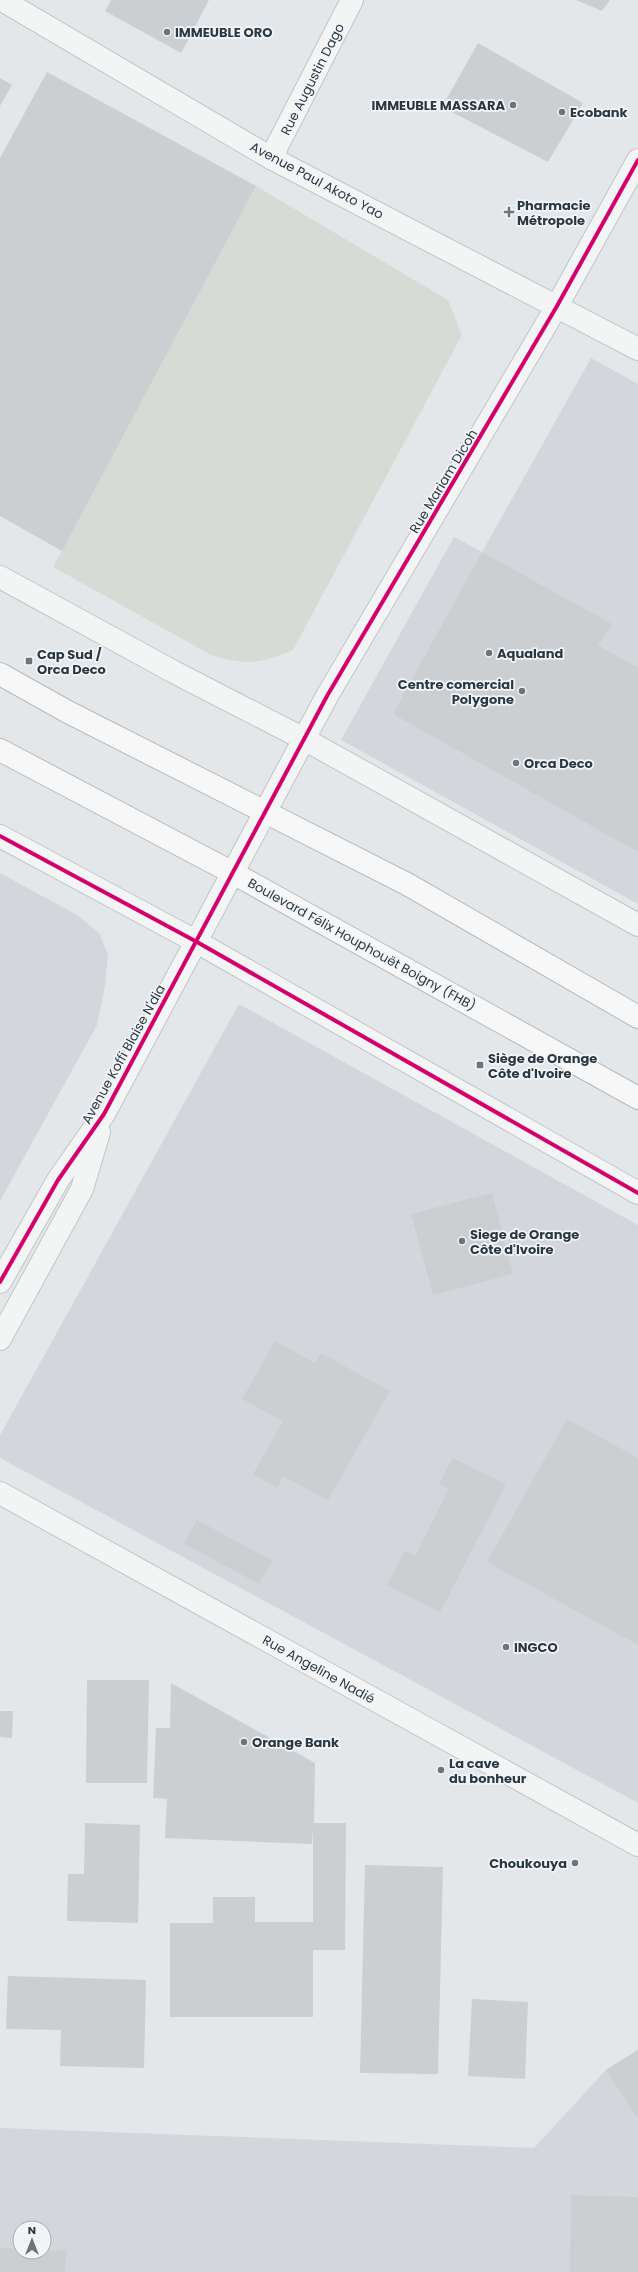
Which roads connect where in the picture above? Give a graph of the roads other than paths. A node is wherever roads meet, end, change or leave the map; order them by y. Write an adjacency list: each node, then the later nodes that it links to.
1 (2, 0): 3 (street, Avenue Paul Akoto Yao)
2 (352, 0): 3 (street, Rue Augustin Dago)
3 (271, 158): 5 (street, Avenue Paul Akoto Yao)
4 (638, 160): 5 (street, Rue Mariam Dicoh)
5 (557, 306): 6 (street, Avenue Paul Akoto Yao); 9 (street, Rue Mariam Dicoh)
6 (638, 349)
7 (0, 577): 9 (street)
8 (0, 674): 11 (highway)
9 (304, 739): 11 (street, Rue Mariam Dicoh); 14 (street)
10 (0, 750): 13 (highway, Boulevard Félix Houphouët Boigny (FHB))
11 (265, 811): 13 (street, Rue Mariam Dicoh); 16 (highway)
12 (0, 836): 15 (street)
13 (233, 873): 15 (street, Avenue Koffi Blaise N'dia); 17 (highway, Boulevard Félix Houphouët Boigny (FHB))
14 (638, 925)
15 (197, 942): 18 (street, Avenue Koffi Blaise N'dia); 19 (street)
16 (638, 1018)
17 (638, 1098)
18 (104, 1114): 20 (street, Avenue Koffi Blaise N'dia); 21 (street, Avenue Koffi Blaise N'dia)
19 (638, 1193)
20 (0, 1282)
21 (0, 1339)
22 (0, 1493): 23 (street, Rue Angeline Nadié)
23 (638, 1845)

